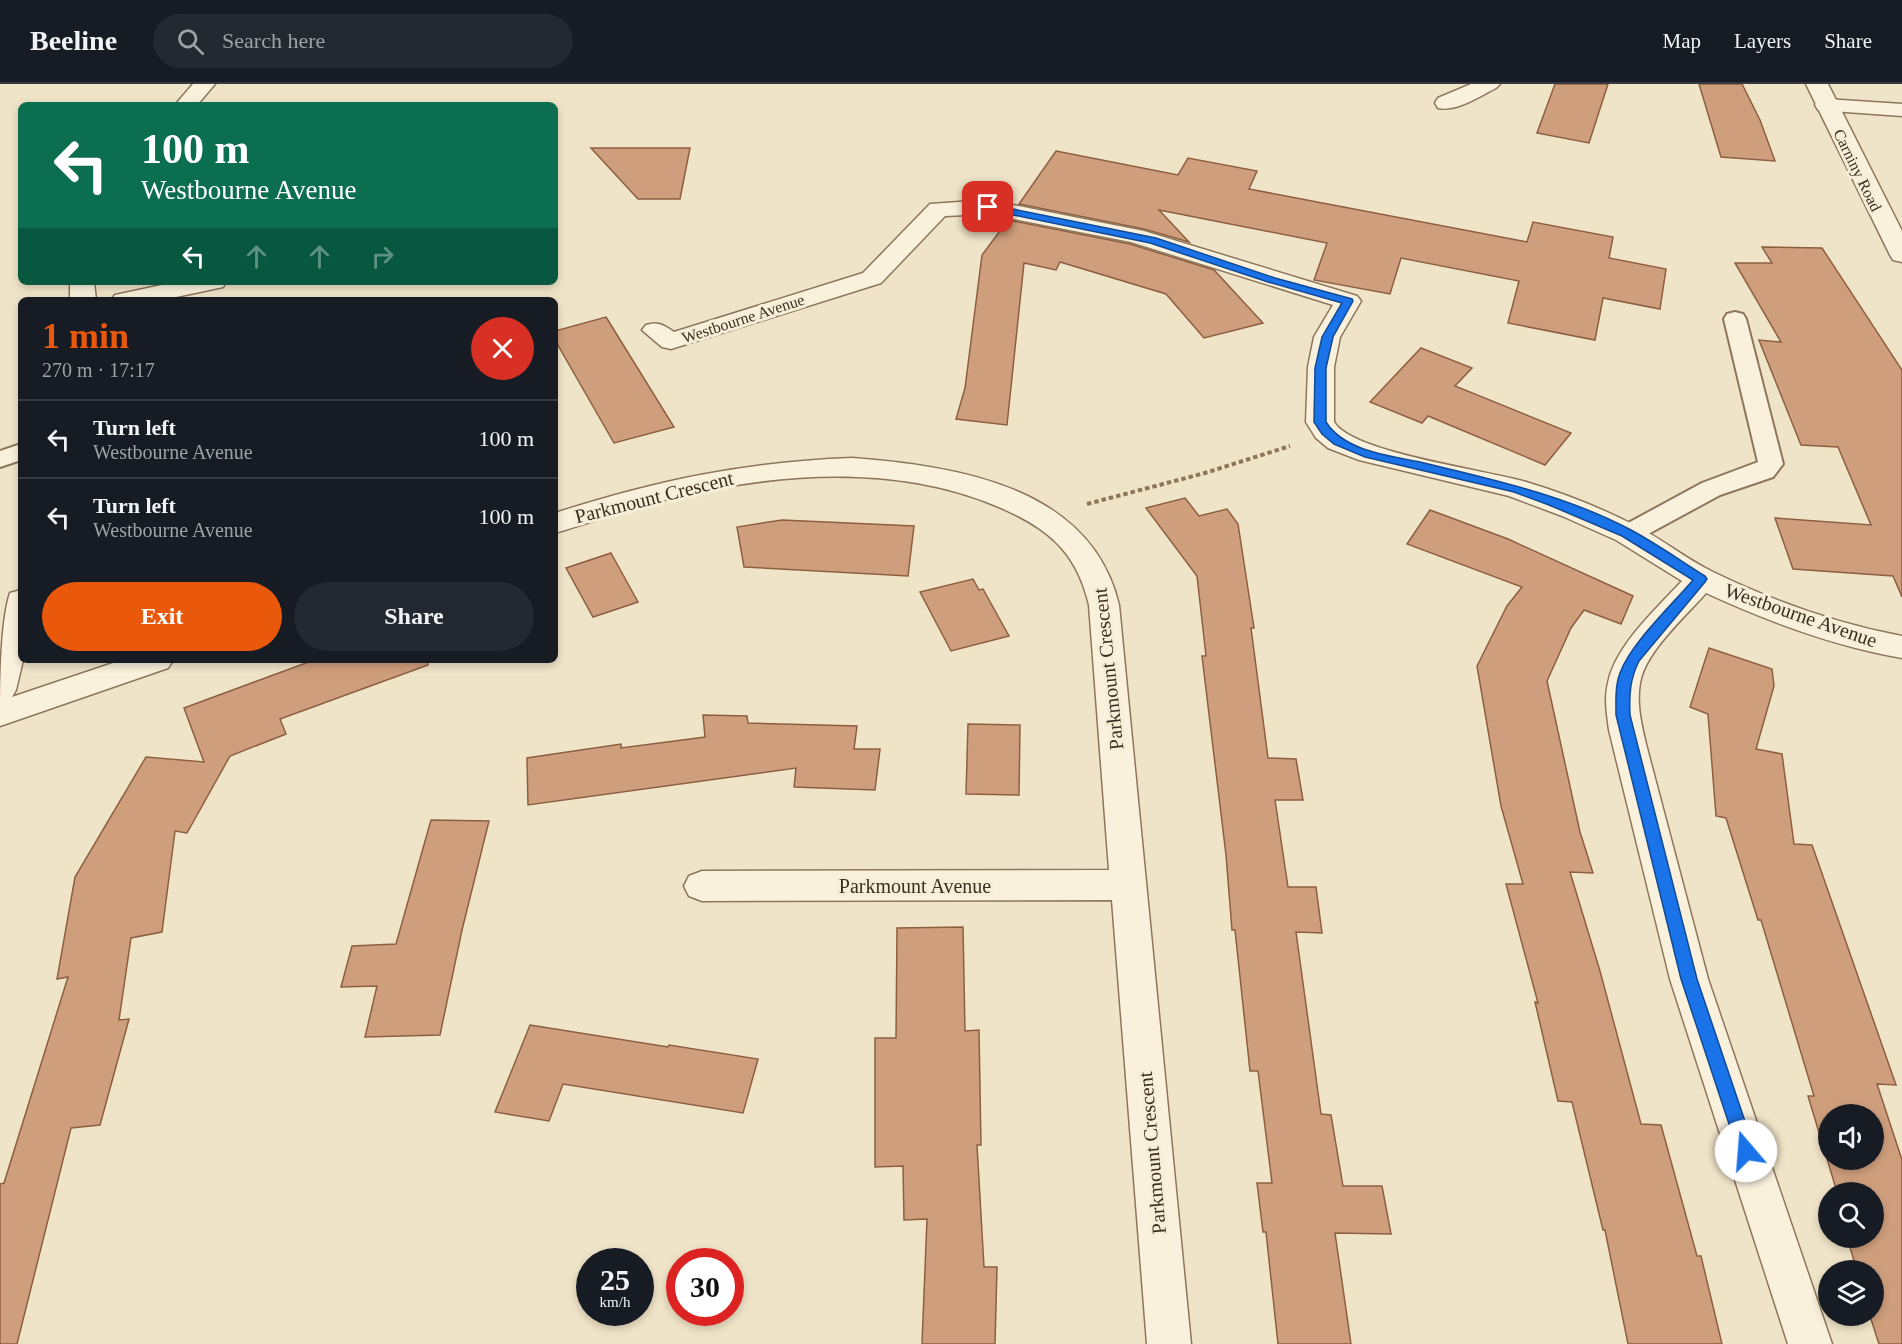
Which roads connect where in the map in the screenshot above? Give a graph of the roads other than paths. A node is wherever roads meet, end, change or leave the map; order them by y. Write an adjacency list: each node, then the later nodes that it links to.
1 (204, 84): 4 (street)
2 (1489, 84): 5 (street)
3 (1822, 94): 6 (street); 7 (street, Carniny Road)
4 (189, 102)
5 (1446, 103)
6 (1902, 110)
7 (1902, 255)
8 (199, 285): 9 (street)
9 (139, 297)
10 (1735, 319): 15 (lane)
11 (655, 330): 15 (street, Westbourne Avenue)
12 (18, 453): 13 (lane)
13 (0, 459)
14 (558, 522): 22 (street, Parkmount Crescent)
15 (1628, 534): 16 (street, Westbourne Avenue)
16 (1701, 579): 18 (street, Westbourne Avenue); 25 (street, Westbourne Avenue)
17 (18, 614): 20 (street)
18 (1902, 647)
19 (148, 663): 21 (street)
20 (0, 690)
21 (0, 714)
22 (1127, 885): 23 (street, Parkmount Avenue); 24 (street, Parkmount Crescent)
23 (702, 886)
24 (1169, 1344)
25 (1810, 1344)

